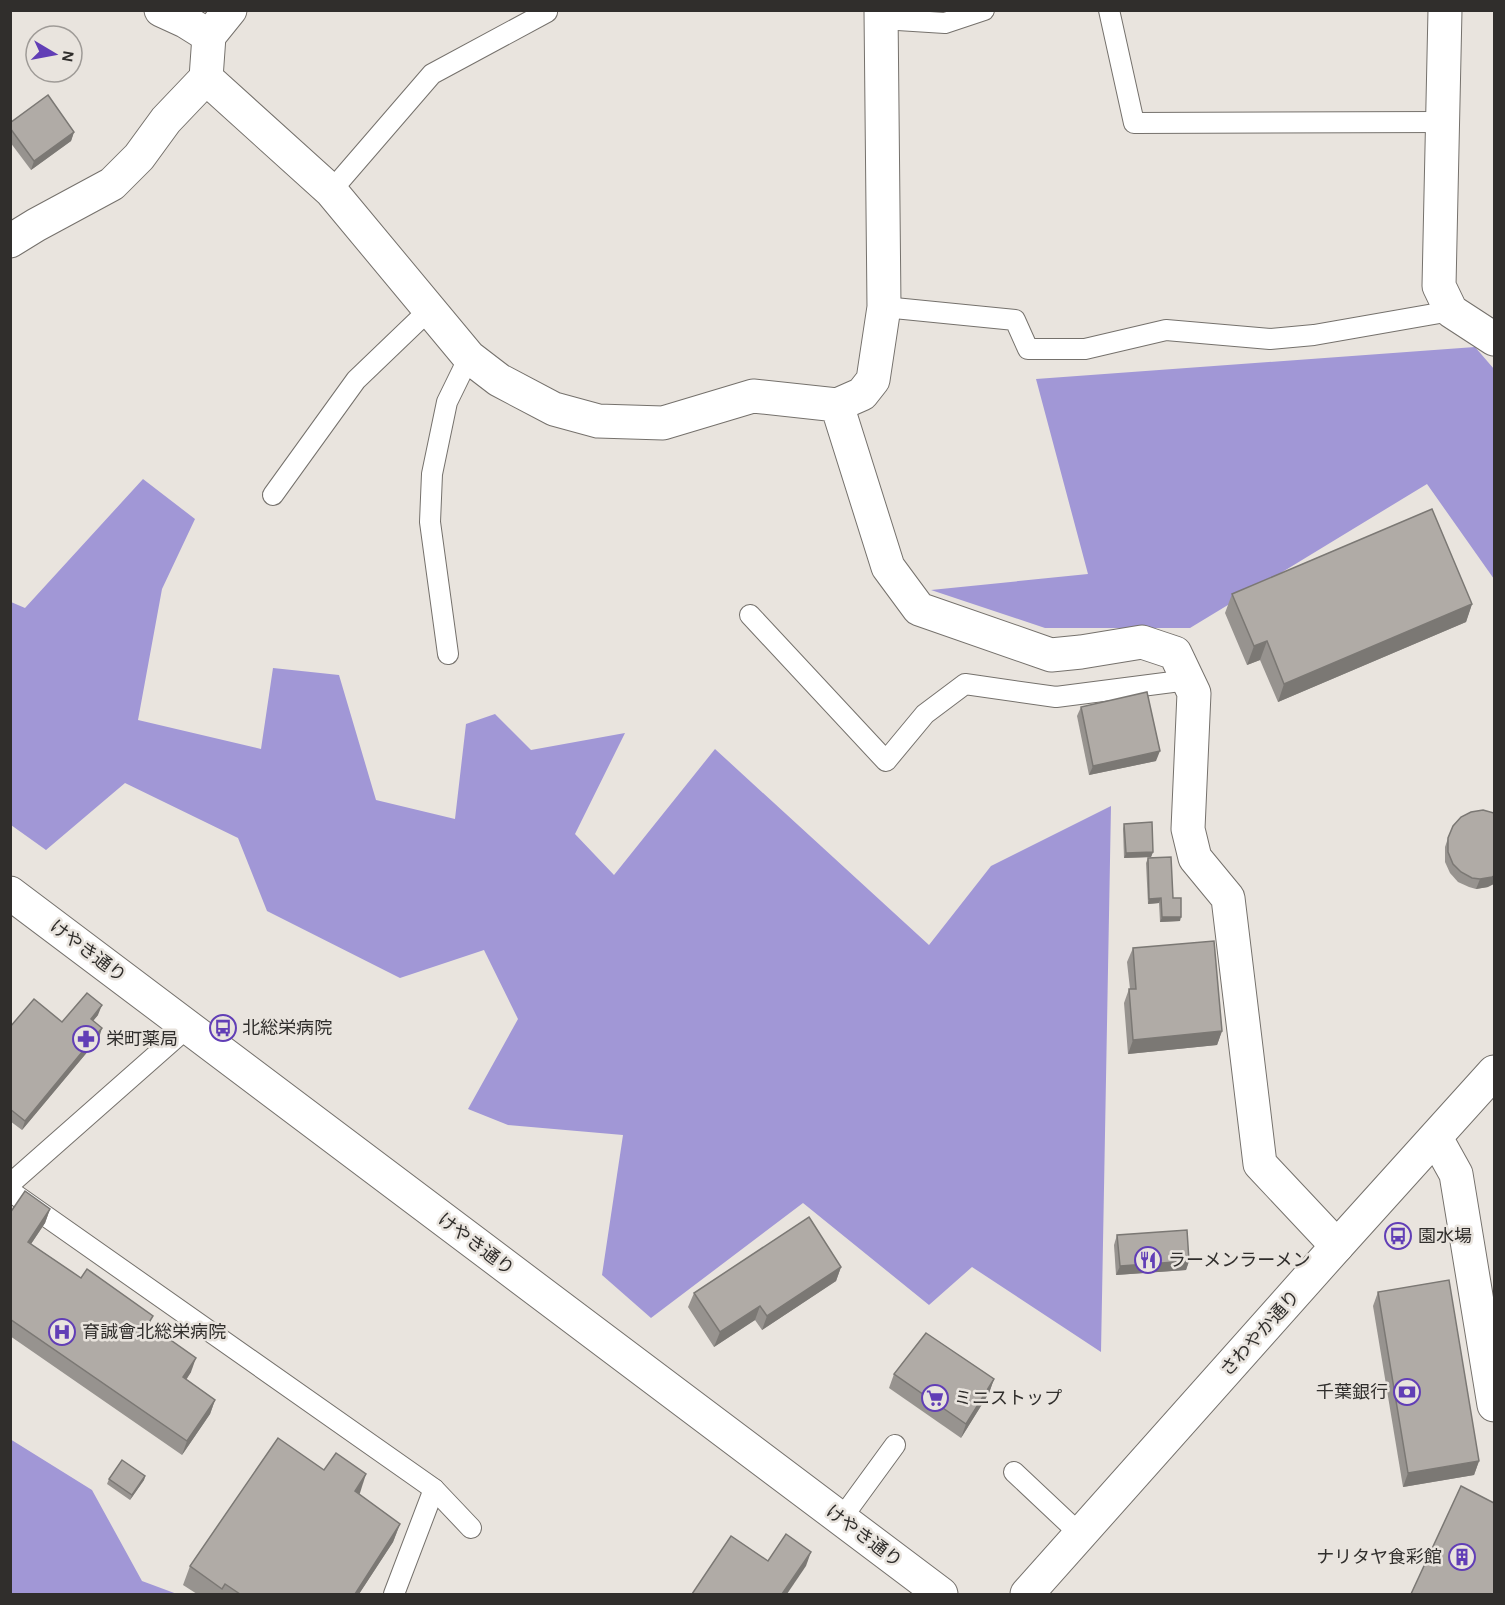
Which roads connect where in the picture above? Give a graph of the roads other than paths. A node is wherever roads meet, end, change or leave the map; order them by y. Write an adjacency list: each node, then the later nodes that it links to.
1 (161, 10): 8 (street)
2 (230, 10): 8 (street)
3 (984, 10): 7 (lane)
4 (1109, 10): 10 (lane)
5 (1445, 10): 10 (street)
6 (547, 12): 11 (lane)
7 (881, 15): 13 (street)
8 (209, 36): 9 (street)
9 (206, 78): 11 (street); 12 (street)
10 (1442, 122): 15 (street)
11 (331, 191): 14 (street)
12 (10, 241)
13 (884, 307): 15 (lane); 18 (street)
14 (430, 309): 17 (street); 19 (lane)
15 (1451, 311): 16 (street)
16 (1494, 339)
17 (469, 357): 18 (street); 21 (lane)
18 (837, 405): 22 (street)
19 (273, 495)
20 (750, 615): 22 (lane)
21 (448, 654)
22 (1188, 680): 29 (street)
23 (10, 893): 24 (street, けやき通り)
24 (188, 1027): 27 (lane); 34 (street, けやき通り)
25 (1494, 1072): 26 (street, さわやか通り)
26 (1436, 1138): 29 (street, さわやか通り); 30 (street)
27 (10, 1184)
28 (10, 1191): 33 (lane)
29 (1337, 1246): 36 (street, さわやか通り)
30 (1494, 1405)
31 (895, 1445): 34 (lane)
32 (1014, 1472): 36 (lane)
33 (434, 1489): 35 (lane); 37 (lane)
34 (840, 1519): 38 (street, けやき通り)
35 (471, 1528)
36 (1081, 1535): 39 (street, さわやか通り)
37 (394, 1594)
38 (941, 1594)
39 (1027, 1594)

